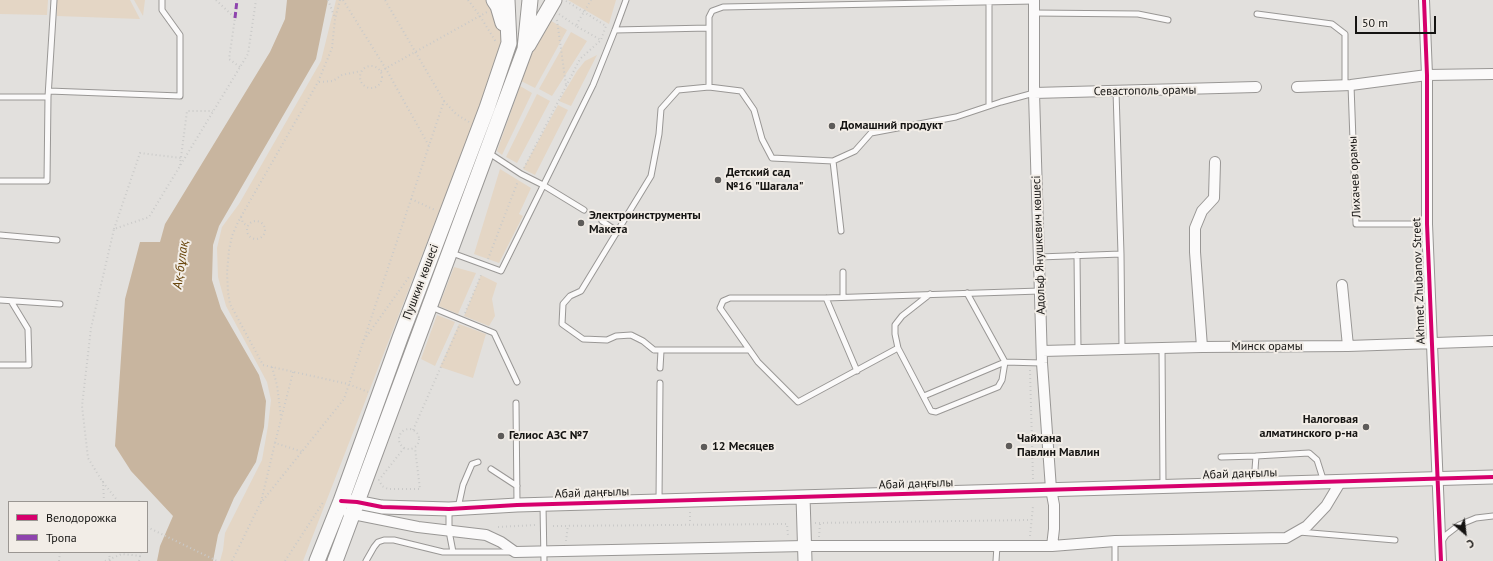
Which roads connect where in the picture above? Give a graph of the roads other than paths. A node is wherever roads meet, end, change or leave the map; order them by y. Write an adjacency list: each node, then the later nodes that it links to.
1 (54, 0): 26 (lane)
2 (162, 0): 26 (lane)
3 (507, 0): 16 (main road, Пушкин көшесі)
4 (530, 0): 17 (main road, Пушкин көшесі)
5 (554, 0): 17 (main road)
6 (626, 0): 15 (lane)
7 (1424, 0): 19 (street, Akhmet Zhubanov Street)
8 (1034, 1): 9 (lane); 11 (street, Адольф Янушкевич көшесі)
9 (989, 2): 14 (lane); 28 (lane)
10 (493, 5): 16 (main road)
11 (1034, 13): 13 (lane); 25 (street, Адольф Янушкевич көшесі)
12 (1256, 14): 20 (lane)
13 (1168, 20)
14 (709, 28): 15 (lane); 21 (lane)
15 (615, 30): 33 (lane)
16 (504, 45): 91 (main road, Пушкин көшесі)
17 (525, 50): 29 (main road, Пушкин көшесі)
18 (1493, 74): 19 (street)
19 (1427, 75): 20 (street); 36 (street, Akhmet Zhubanov Street)
20 (1348, 85): 23 (street); 36 (lane, Лихачев орамы)
21 (709, 87): 30 (lane); 37 (lane)
22 (1256, 87): 24 (street, Севастополь орамы)
23 (1296, 87)
24 (1116, 91): 25 (street, Севастополь орамы); 42 (lane)
25 (1034, 93): 28 (lane); 44 (street, Адольф Янушкевич көшесі)
26 (48, 94): 27 (lane); 32 (lane)
27 (0, 97)
28 (989, 106): 30 (lane)
29 (488, 152): 33 (lane); 41 (main road, Пушкин көшесі)
30 (833, 161): 38 (lane)
31 (1216, 162): 59 (street)
32 (0, 181)
33 (543, 185): 34 (lane); 41 (lane)
34 (584, 210)
35 (602, 221): 37 (lane)
36 (1427, 224): 57 (street, Akhmet Zhubanov Street)
37 (618, 232): 66 (lane)
38 (841, 232)
39 (0, 235): 40 (lane)
40 (57, 240)
41 (450, 252): 55 (main road, Пушкин көшесі)
42 (1121, 254): 43 (lane); 61 (lane)
43 (1077, 255): 44 (lane); 65 (lane)
44 (1039, 257): 47 (street, Адольф Янушкевич көшесі)
45 (843, 272): 50 (lane)
46 (1342, 285): 58 (street)
47 (1040, 291): 48 (lane); 64 (street, Адольф Янушкевич көшесі)
48 (967, 293): 49 (lane); 67 (lane)
49 (930, 294): 50 (lane); 60 (lane)
50 (843, 297): 51 (lane)
51 (826, 298): 63 (lane); 71 (lane)
52 (0, 300): 53 (lane)
53 (11, 301): 54 (lane); 69 (lane)
54 (60, 304)
55 (430, 307): 72 (lane); 93 (main road, Пушкин көшесі)
56 (1493, 341): 57 (street, Минск орамы)
57 (1431, 344): 58 (street, Минск орамы); 81 (street, Akhmet Zhubanov Street)
58 (1348, 346): 59 (street, Минск орамы)
59 (1202, 347): 62 (street, Минск орамы)
60 (898, 348): 71 (lane); 74 (lane)
61 (1122, 348): 62 (street, Минск орамы); 65 (street, Минск орамы)
62 (1162, 348): 86 (lane)
63 (749, 350): 66 (lane); 71 (lane)
64 (1042, 350): 65 (street, Минск орамы); 68 (street, Адольф Янушкевич көшесі)
65 (1078, 350)
66 (660, 351): 70 (lane)
67 (1005, 362): 68 (lane); 74 (lane); 74 (lane)
68 (1042, 363): 87 (street, Адольф Янушкевич көшесі)
69 (0, 365)
70 (660, 368)
71 (857, 371)
72 (517, 382)
73 (660, 383): 89 (lane)
74 (924, 396)
75 (516, 403): 85 (lane)
76 (1256, 456): 77 (lane); 83 (lane); 84 (lane)
77 (1221, 457)
78 (478, 462): 94 (lane)
79 (491, 469): 85 (lane)
80 (1493, 477): 81 (street, Абай даңғылы)
81 (1438, 478): 82 (street, Абай даңғылы); 100 (street, Akhmet Zhubanov Street)
82 (1341, 481): 83 (street, Абай даңғылы); 97 (street)
83 (1324, 482): 84 (street, Абай даңғылы)
84 (1254, 484): 86 (street, Абай даңғылы)
85 (517, 486): 92 (lane)
86 (1163, 486): 87 (street, Абай даңғылы)
87 (1051, 489): 88 (street, Абай даңғылы); 103 (street, Адольф Янушкевич көшесі)
88 (803, 497): 89 (street, Абай даңғылы); 101 (street)
89 (659, 501): 90 (street, Абай даңғылы)
90 (543, 505): 92 (street, Абай даңғылы); 106 (lane)
91 (338, 506): 93 (street, Абай даңғылы); 107 (main road, Пушкин көшесі)
92 (518, 506): 94 (street, Абай даңғылы)
93 (354, 508): 94 (street, Абай даңғылы); 96 (street); 108 (main road, Пушкин көшесі)
94 (453, 509): 96 (lane)
95 (1493, 516): 100 (lane)
96 (449, 531): 104 (lane); 105 (street)
97 (1296, 532): 98 (lane); 99 (street)
98 (1395, 540)
99 (1115, 541): 103 (street); 112 (lane)
100 (1440, 542): 113 (street, Akhmet Zhubanov Street)
101 (805, 546): 102 (street); 106 (street); 110 (street)
102 (997, 546): 103 (street); 111 (lane)
103 (1052, 546)
104 (453, 552): 105 (lane); 109 (lane)
105 (515, 552): 106 (street)
106 (544, 556)
107 (317, 561)
108 (335, 561)
109 (366, 561)
110 (805, 561)
111 (996, 561)
112 (1116, 561)
113 (1441, 561)

